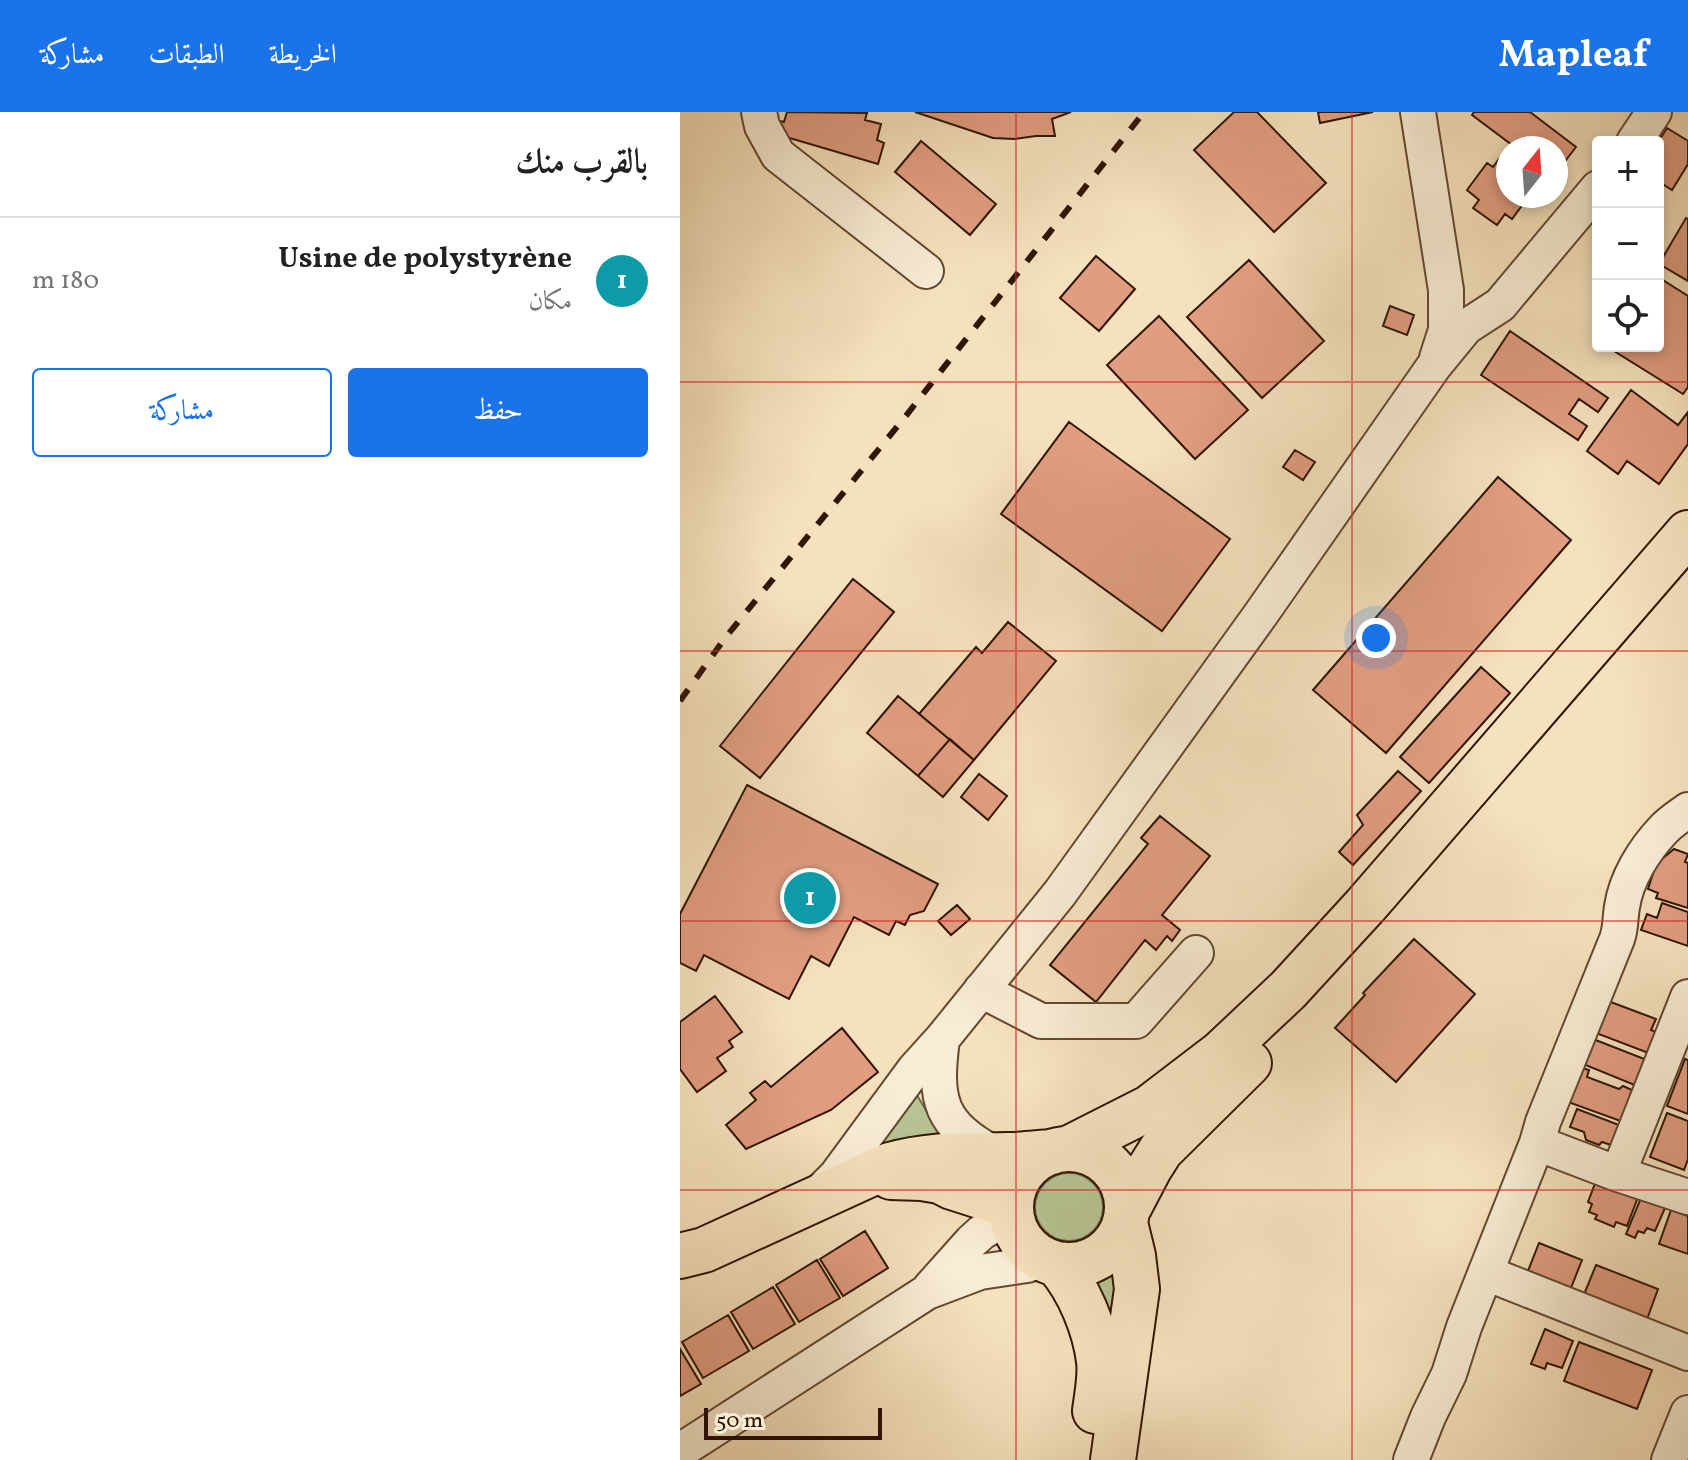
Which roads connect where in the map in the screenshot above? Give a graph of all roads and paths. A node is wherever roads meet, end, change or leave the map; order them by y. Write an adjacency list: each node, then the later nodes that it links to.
1 (759, 112): 6 (street)
2 (1418, 112): 7 (street)
3 (1654, 112): 4 (street)
4 (1638, 136)
5 (1592, 195): 7 (street)
6 (926, 271)
7 (1434, 366): 12 (street)
8 (1688, 533): 17 (main road)
9 (1688, 576): 15 (main road)
10 (1688, 810): 16 (street)
11 (1196, 953): 12 (street)
12 (981, 990): 14 (street)
13 (1688, 997): 19 (street)
14 (942, 1039): 18 (street); 22 (street)
15 (1199, 1110): 24 (main road); 28 (main road)
16 (1537, 1143): 19 (street); 27 (street)
17 (1060, 1150): 18 (main road); 23 (main road); 24 (main road)
18 (996, 1155): 20 (main road)
19 (1618, 1174): 21 (street)
20 (864, 1177): 22 (main road); 23 (main road)
21 (1688, 1197)
22 (813, 1199): 25 (main road)
23 (1011, 1210): 26 (main road); 29 (street)
24 (1126, 1217): 26 (main road); 28 (main road)
25 (692, 1253)
26 (1051, 1261): 29 (street); 33 (main road)
27 (1486, 1273): 30 (street); 35 (street)
28 (1137, 1289): 34 (main road)
29 (927, 1292): 32 (street)
30 (1688, 1353)
31 (1687, 1419): 36 (street)
32 (690, 1452)
33 (1089, 1460)
34 (1113, 1460)
35 (1411, 1460)
36 (1669, 1460)

